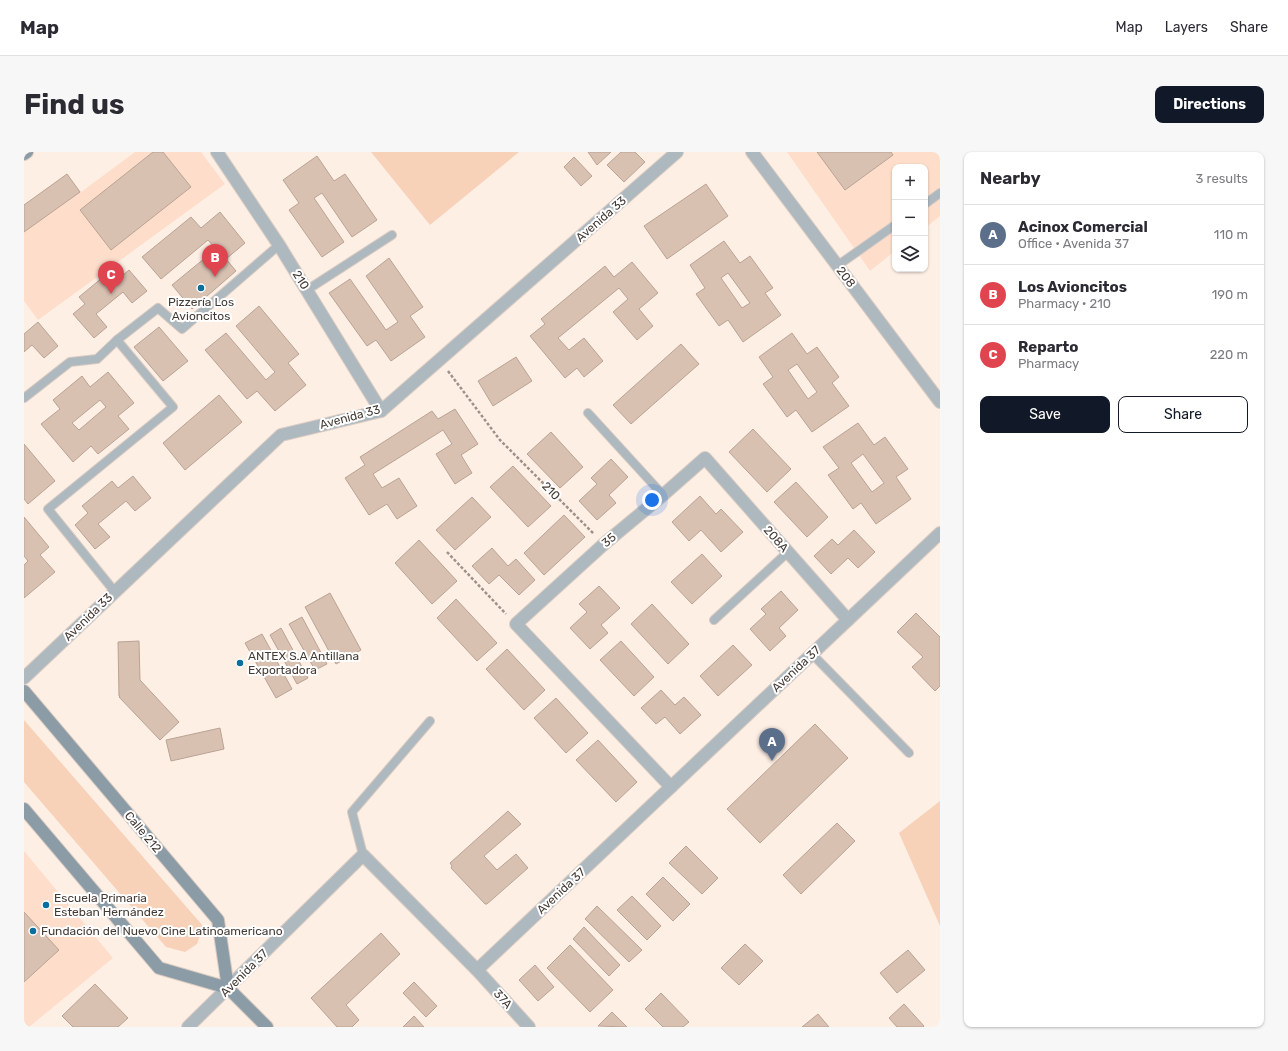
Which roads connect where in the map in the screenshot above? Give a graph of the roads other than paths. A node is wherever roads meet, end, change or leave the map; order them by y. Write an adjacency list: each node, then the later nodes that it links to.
1 (27, 152): 5 (street)
2 (217, 152): 10 (street, 210)
3 (677, 152): 16 (street, Avenida 33)
4 (752, 152): 11 (street, 208)
5 (24, 154)
6 (940, 194): 7 (lane)
7 (928, 202)
8 (892, 227): 11 (lane)
9 (392, 235): 12 (lane)
10 (279, 245): 12 (street, 210); 13 (lane)
11 (837, 266): 15 (street, 208)
12 (307, 290): 16 (street, 210)
13 (117, 340): 14 (lane); 22 (lane)
14 (24, 398)
15 (940, 402)
16 (381, 411): 22 (street, Avenida 33)
17 (588, 413): 19 (lane)
18 (704, 458): 19 (street, 35); 21 (street, 208A)
19 (663, 495): 30 (street, 35)
20 (940, 533): 24 (street, Avenida 37)
21 (788, 552): 23 (lane); 24 (street, 208A)
22 (115, 592): 26 (street, Avenida 33)
23 (714, 620)
24 (848, 620): 25 (street, Avenida 37)
25 (812, 654): 29 (lane); 30 (street, Avenida 37)
26 (24, 678)
27 (24, 691): 34 (street, Calle 212)
28 (430, 721): 32 (lane)
29 (909, 753)
30 (671, 787): 33 (street, Avenida 37)
31 (24, 809): 34 (street)
32 (363, 855): 33 (street); 34 (street, Avenida 37)
33 (478, 970): 37 (street, 37A)
34 (228, 988): 35 (street, Avenida 37); 36 (street)
35 (188, 1027)
36 (267, 1027)
37 (529, 1027)

